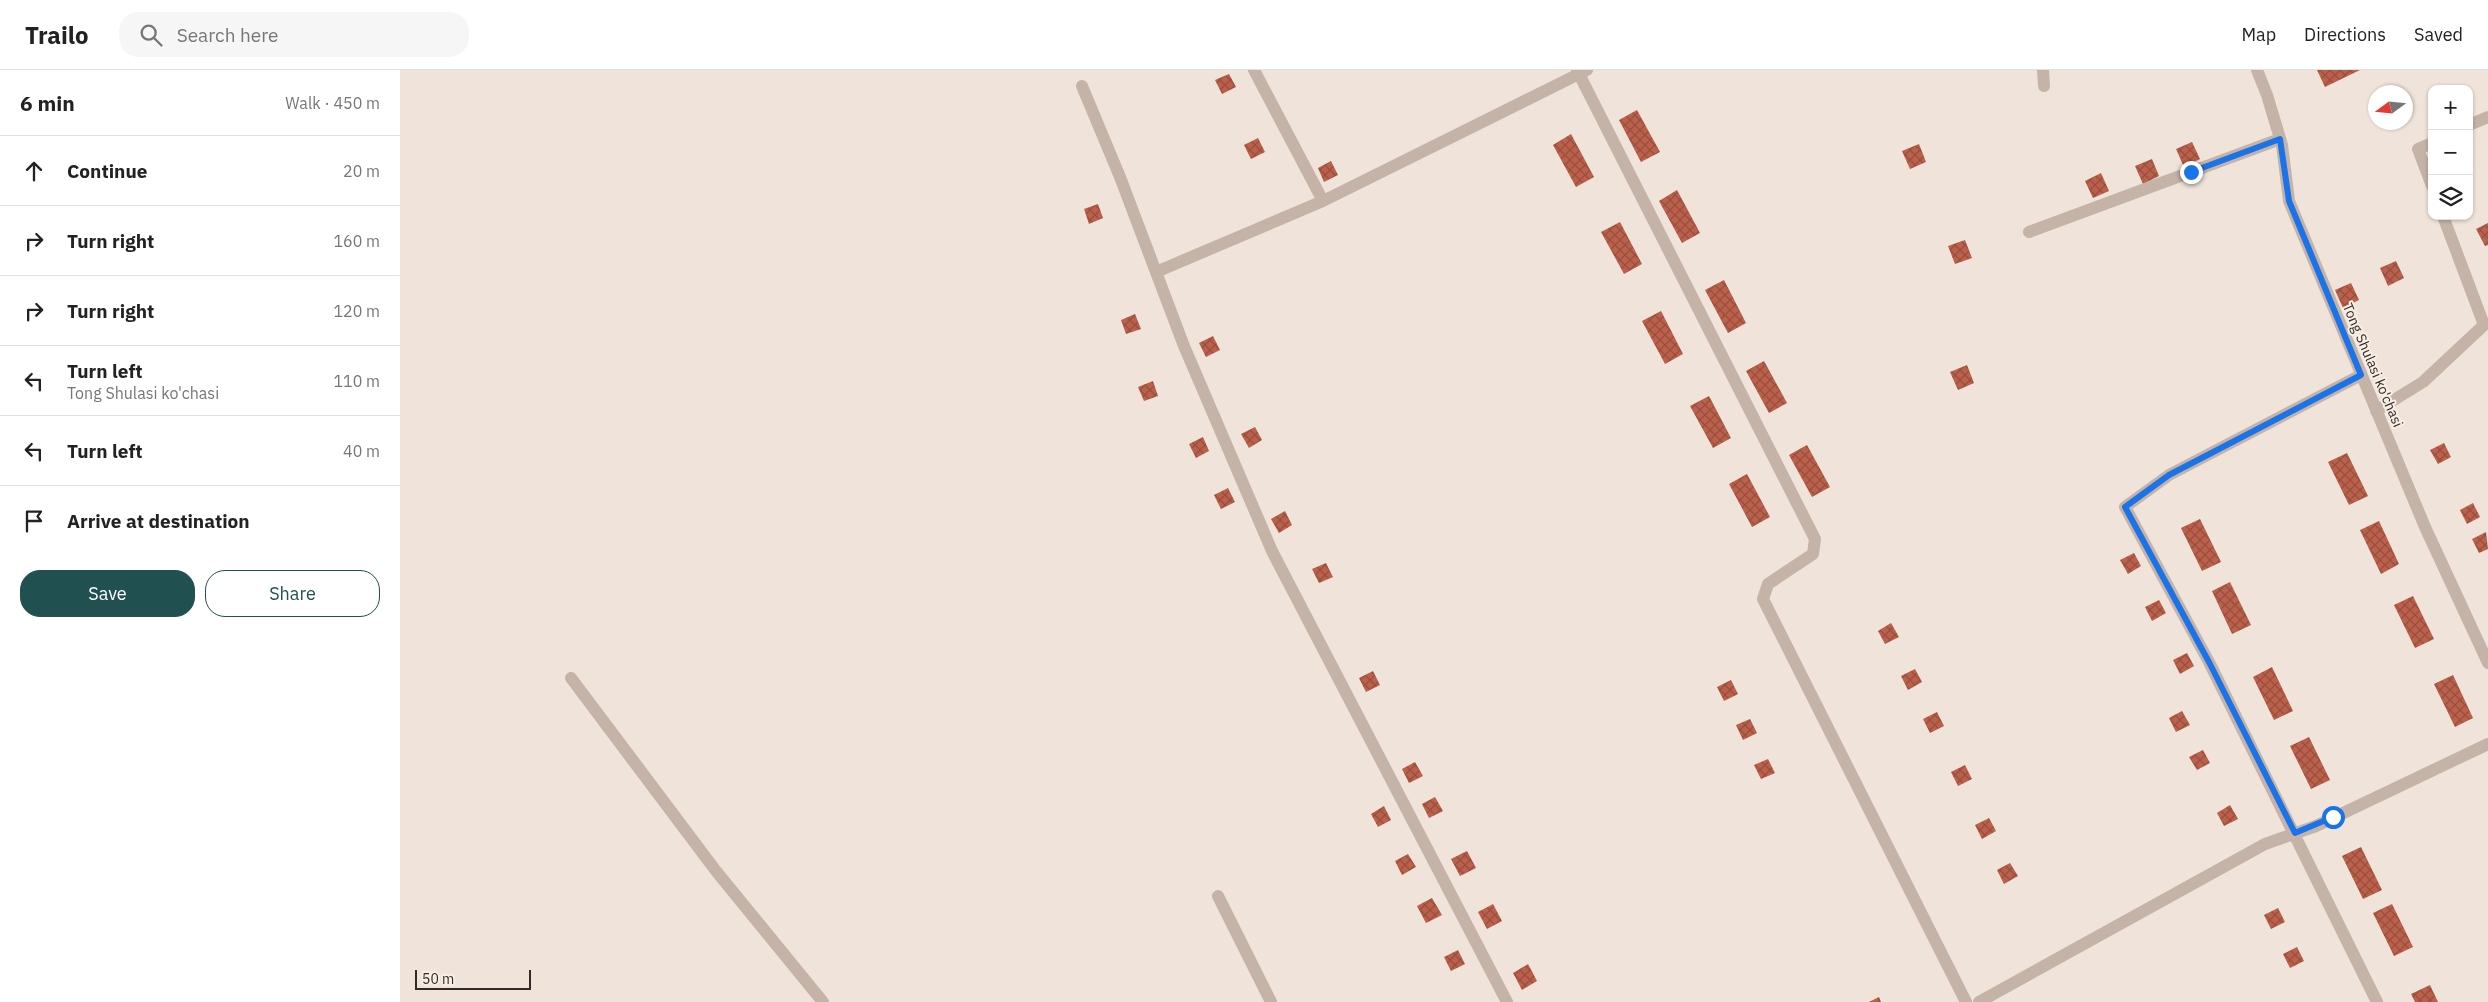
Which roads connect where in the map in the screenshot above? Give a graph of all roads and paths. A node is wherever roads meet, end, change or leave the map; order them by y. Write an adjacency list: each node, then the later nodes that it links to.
1 (1254, 70): 12 (street)
2 (2043, 70): 6 (street)
3 (2257, 70): 9 (street, Tong Shulasi ko'chasi)
4 (1581, 71): 12 (street); 26 (street)
5 (1082, 86): 15 (street)
6 (2044, 86)
7 (2488, 117): 8 (street)
8 (2473, 123)
9 (2280, 139): 14 (street); 16 (street, Tong Shulasi ko'chasi)
10 (2428, 145): 11 (street)
11 (2428, 175)
12 (1323, 201): 15 (street)
13 (2445, 220): 17 (street)
14 (2030, 232)
15 (1156, 272): 25 (street)
16 (2361, 375): 17 (street, Tong Shulasi ko'chasi); 21 (street)
17 (2376, 411): 18 (street, Tong Shulasi ko'chasi)
18 (2488, 664)
19 (571, 678): 23 (street)
20 (2488, 744): 21 (street)
21 (2295, 833): 27 (street); 28 (street)
22 (1218, 896): 24 (street)
23 (823, 1002)
24 (1271, 1002)
25 (1507, 1002)
26 (1966, 1002)
27 (1979, 1002)
28 (2377, 1002)

